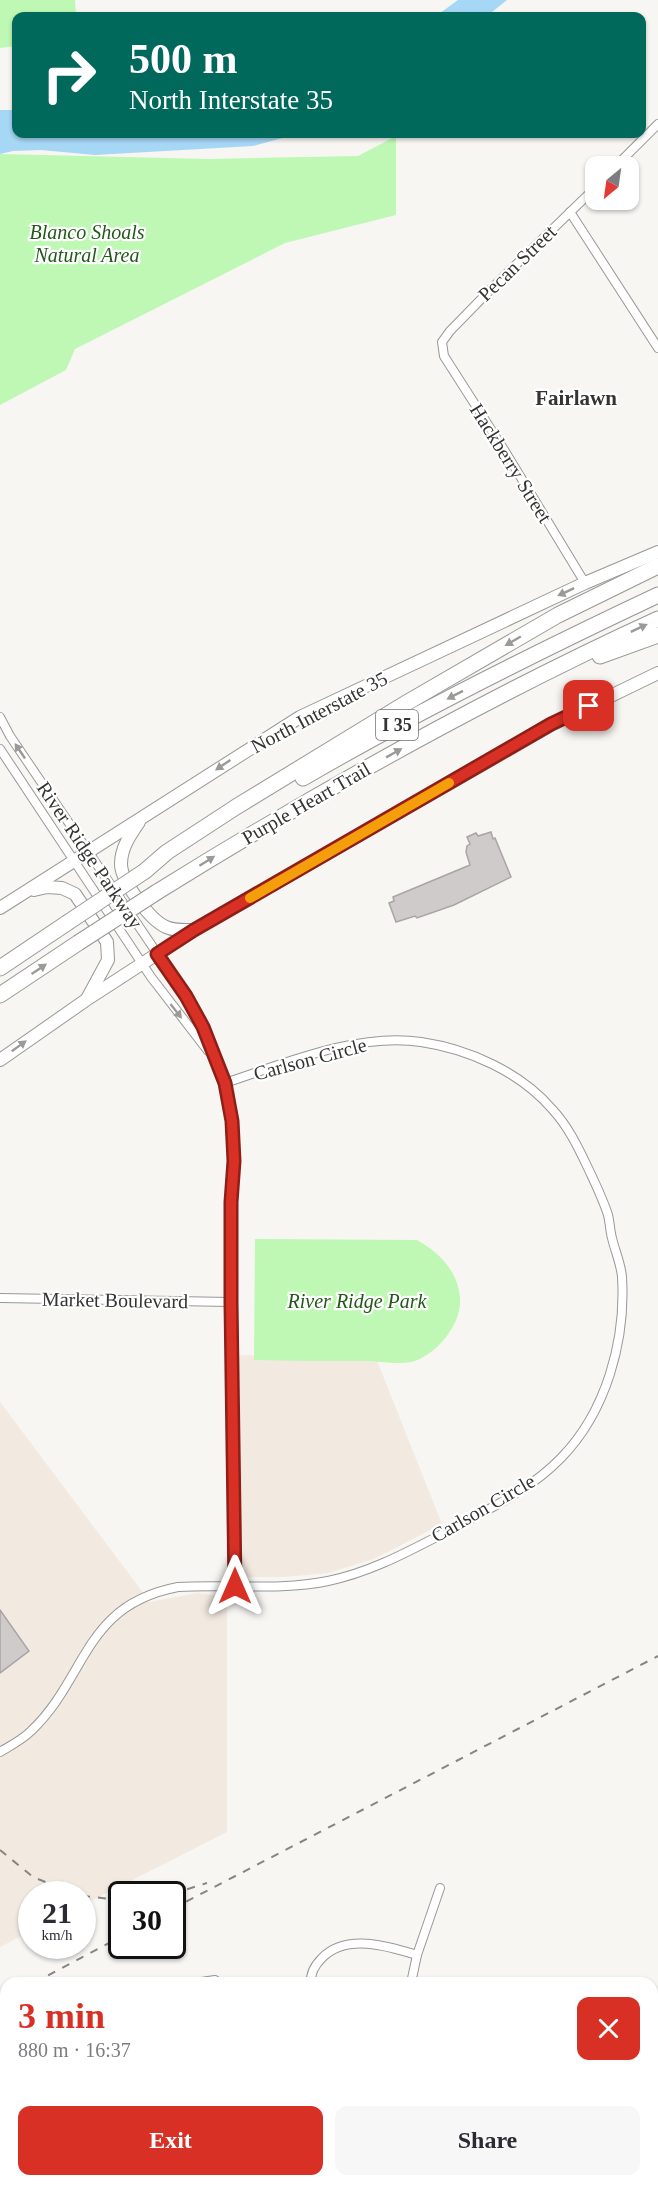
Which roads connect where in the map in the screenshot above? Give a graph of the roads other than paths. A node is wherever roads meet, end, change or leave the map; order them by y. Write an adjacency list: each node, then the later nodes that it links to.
1 (658, 124): 2 (street)
2 (646, 136)
3 (644, 138): 4 (street)
4 (626, 156)
5 (585, 198): 6 (street, Pecan Street)
6 (570, 213): 7 (street, Pecan Street); 8 (street)
7 (442, 342): 11 (street, Hackberry Street)
8 (658, 348)
9 (658, 552): 11 (main road, North Interstate 35)
10 (658, 566): 22 (highway, one-way to 22)
11 (585, 583): 19 (main road, North Interstate 35, one-way to 19)
12 (658, 595): 22 (highway, Purple Heart Trail / I 35, one-way to 22)
13 (658, 619): 16 (highway, Purple Heart Trail / I 35, one-way to 13)
14 (658, 635): 16 (highway)
15 (658, 673): 25 (main road)
16 (530, 682): 29 (highway, Purple Heart Trail / I 35, one-way to 16, bridge)
17 (0, 717): 20 (street, River Ridge Parkway, one-way to 17)
18 (0, 749): 21 (street, River Ridge Parkway)
19 (142, 819): 20 (main road, North Interstate 35); 25 (main road)
20 (88, 852): 21 (main road, North Interstate 35); 26 (street, River Ridge Parkway)
21 (74, 861): 23 (main road, North Interstate 35); 27 (street, River Ridge Parkway)
22 (145, 871): 28 (highway, Purple Heart Trail / I 35, bridge)
23 (21, 894): 24 (main road, North Interstate 35); 30 (main road)
24 (0, 908)
25 (194, 930): 26 (main road)
26 (157, 954): 27 (main road); 31 (street, River Ridge Parkway)
27 (143, 963): 30 (main road); 31 (street, River Ridge Parkway, one-way to 31)
28 (0, 968)
29 (0, 995)
30 (86, 1000): 32 (main road, one-way to 30)
31 (213, 1056): 33 (street, River Ridge Parkway)
32 (0, 1060)
33 (225, 1083): 35 (street, River Ridge Parkway); 36 (street, Carlson Circle)
34 (0, 1298): 35 (street, Market Boulevard)
35 (231, 1302): 36 (street, River Ridge Parkway)
36 (235, 1586): 37 (street, Carlson Circle)
37 (0, 1752)
38 (440, 1888): 39 (street)
39 (417, 1955): 40 (street); 41 (street)
40 (310, 1977)
41 (412, 1977)

